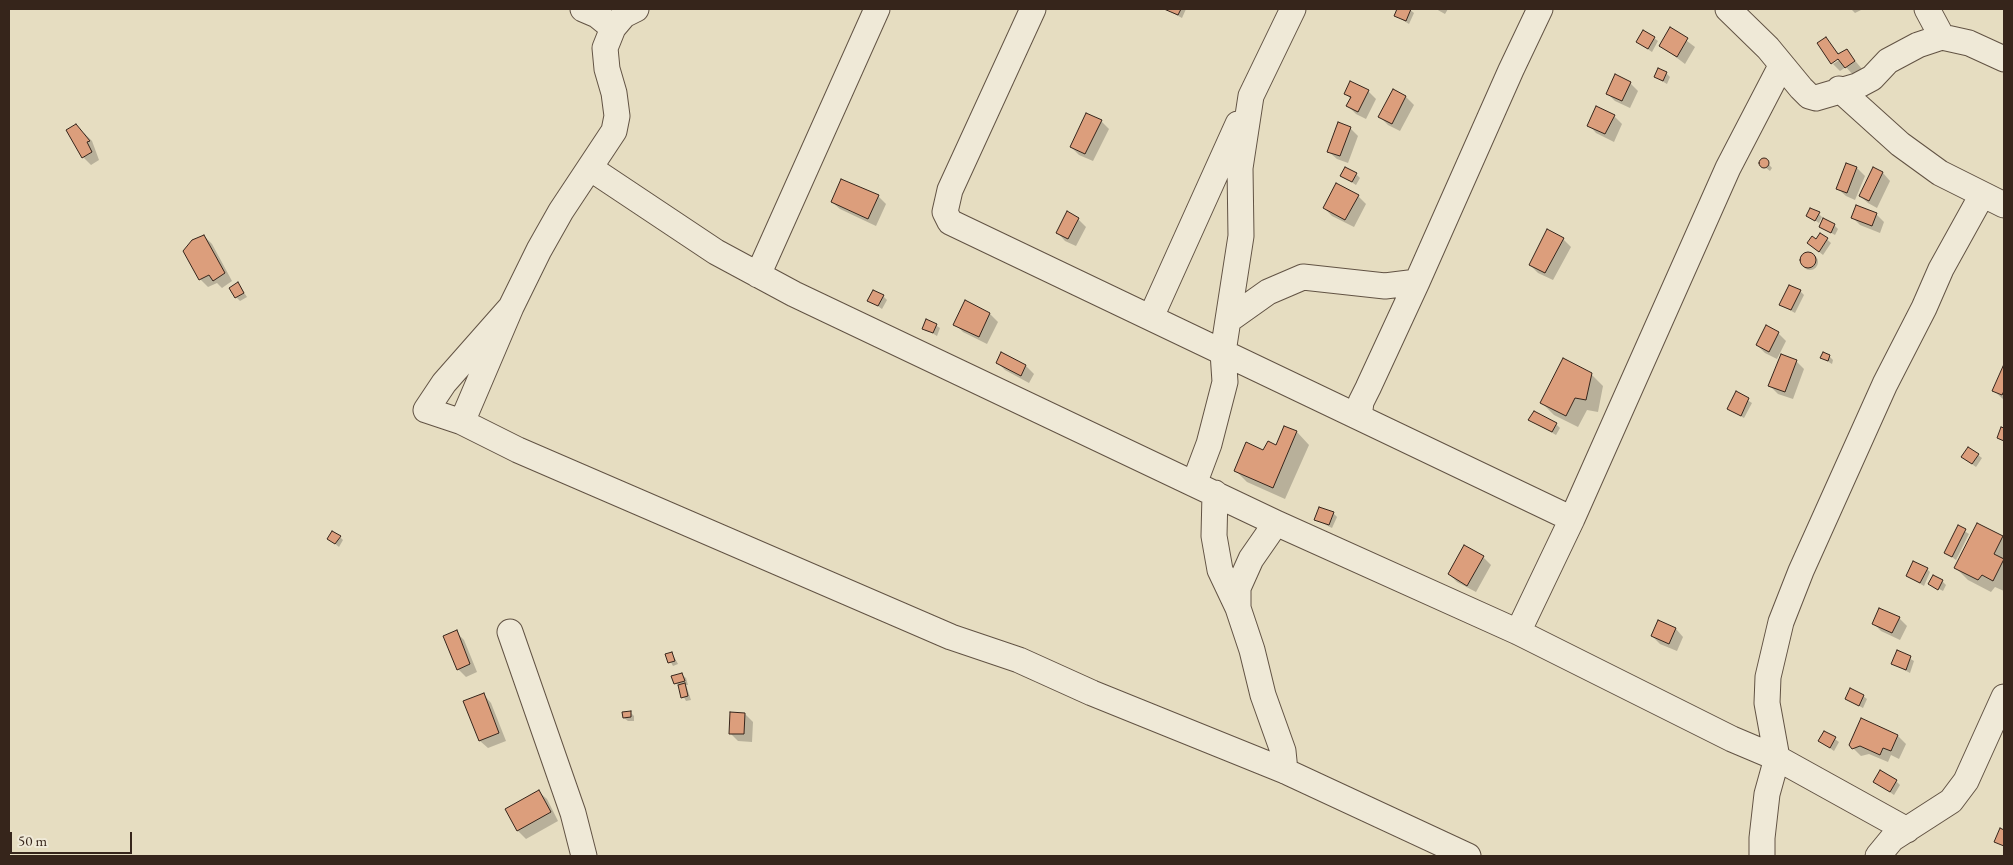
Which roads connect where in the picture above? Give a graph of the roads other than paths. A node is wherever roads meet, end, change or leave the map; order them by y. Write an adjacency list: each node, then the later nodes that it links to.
1 (583, 9): 9 (street)
2 (636, 9): 9 (street)
3 (877, 9): 17 (street)
4 (1033, 9): 20 (street)
5 (1293, 9): 14 (street)
6 (1540, 9): 18 (street)
7 (1728, 9): 12 (street)
8 (1927, 9): 10 (street)
9 (613, 28): 15 (street)
10 (1942, 37): 11 (street); 13 (street)
11 (2004, 59)
12 (1781, 66): 13 (street); 26 (street)
13 (1839, 89): 16 (street)
14 (1251, 96): 20 (street); 21 (street)
15 (590, 168): 17 (street); 19 (street)
16 (1993, 200): 34 (street)
17 (758, 275): 25 (street)
18 (1417, 282): 21 (street); 23 (street)
19 (512, 307): 24 (street); 24 (street)
20 (1151, 317): 22 (street)
21 (1230, 319): 22 (street)
22 (1223, 352): 23 (street); 25 (street)
23 (1359, 416): 26 (street)
24 (462, 422): 35 (street)
25 (1205, 488): 27 (street); 28 (street)
26 (1572, 519): 30 (street)
27 (1276, 523): 28 (street); 30 (street)
28 (1238, 608): 35 (street)
29 (510, 632): 37 (street)
30 (1518, 632): 34 (street)
31 (2004, 699): 33 (street)
32 (2004, 745): 33 (street)
33 (1980, 751): 36 (street)
34 (1777, 758): 36 (street); 39 (street)
35 (1285, 771): 38 (street)
36 (1907, 830): 40 (street)
37 (584, 856)
38 (1468, 856)
39 (1762, 856)
40 (1878, 856)

